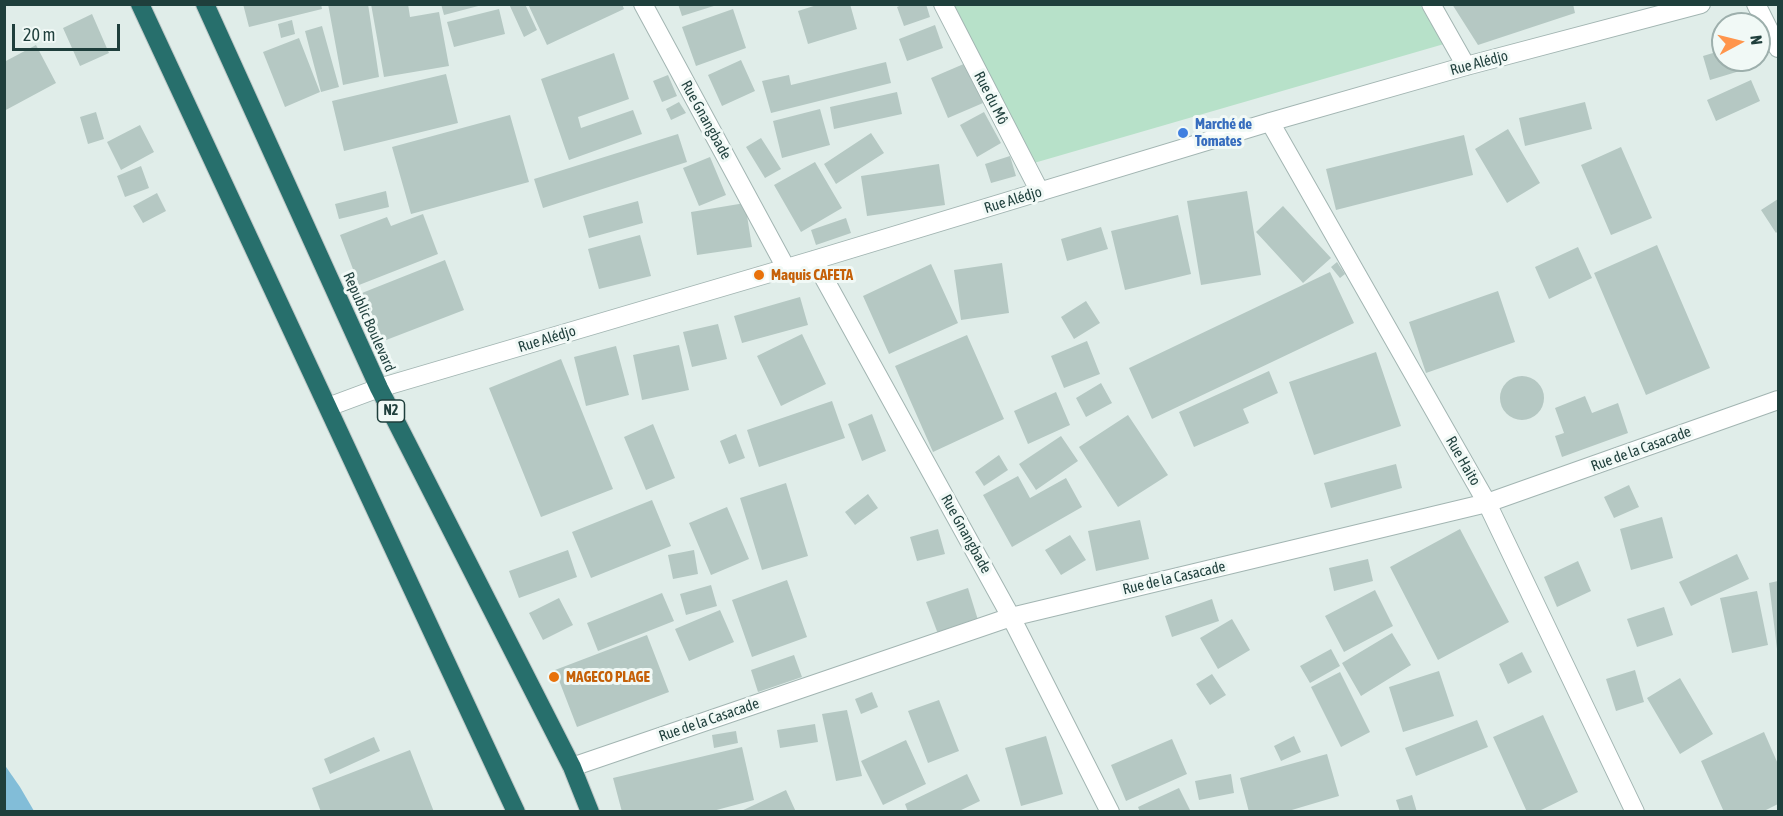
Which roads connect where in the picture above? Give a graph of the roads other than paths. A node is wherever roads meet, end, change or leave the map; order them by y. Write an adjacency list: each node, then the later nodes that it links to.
1 (140, 4): 16 (highway)
2 (205, 4): 14 (highway, Republic Boulevard / N2)
3 (643, 4): 13 (street, Rue Gnangbade)
4 (943, 4): 11 (street, Rue du Mô)
5 (1431, 4): 9 (street)
6 (1701, 4): 9 (street, Rue Alédjo)
7 (1756, 4): 8 (street)
8 (1779, 48)
9 (1466, 66): 10 (street, Rue Alédjo)
10 (1270, 122): 11 (street, Rue Alédjo); 17 (street, Rue Haito)
11 (1040, 192): 12 (street, Rue Alédjo)
12 (814, 260): 13 (street, Rue Alédjo); 18 (street, Rue Gnangbade)
13 (786, 268): 14 (street, Rue Alédjo)
14 (379, 388): 16 (street, Rue Alédjo); 19 (highway, Republic Boulevard / N2)
15 (1779, 400): 17 (street, Rue de la Casacade)
16 (328, 406): 20 (highway)
17 (1487, 503): 18 (street, Rue de la Casacade); 23 (street, Rue Haito)
18 (1011, 617): 19 (street, Rue de la Casacade); 22 (street, Rue Gnangbade)
19 (572, 767): 21 (highway, Republic Boulevard / N2)
20 (516, 812)
21 (590, 812)
22 (1110, 812)
23 (1635, 812)

